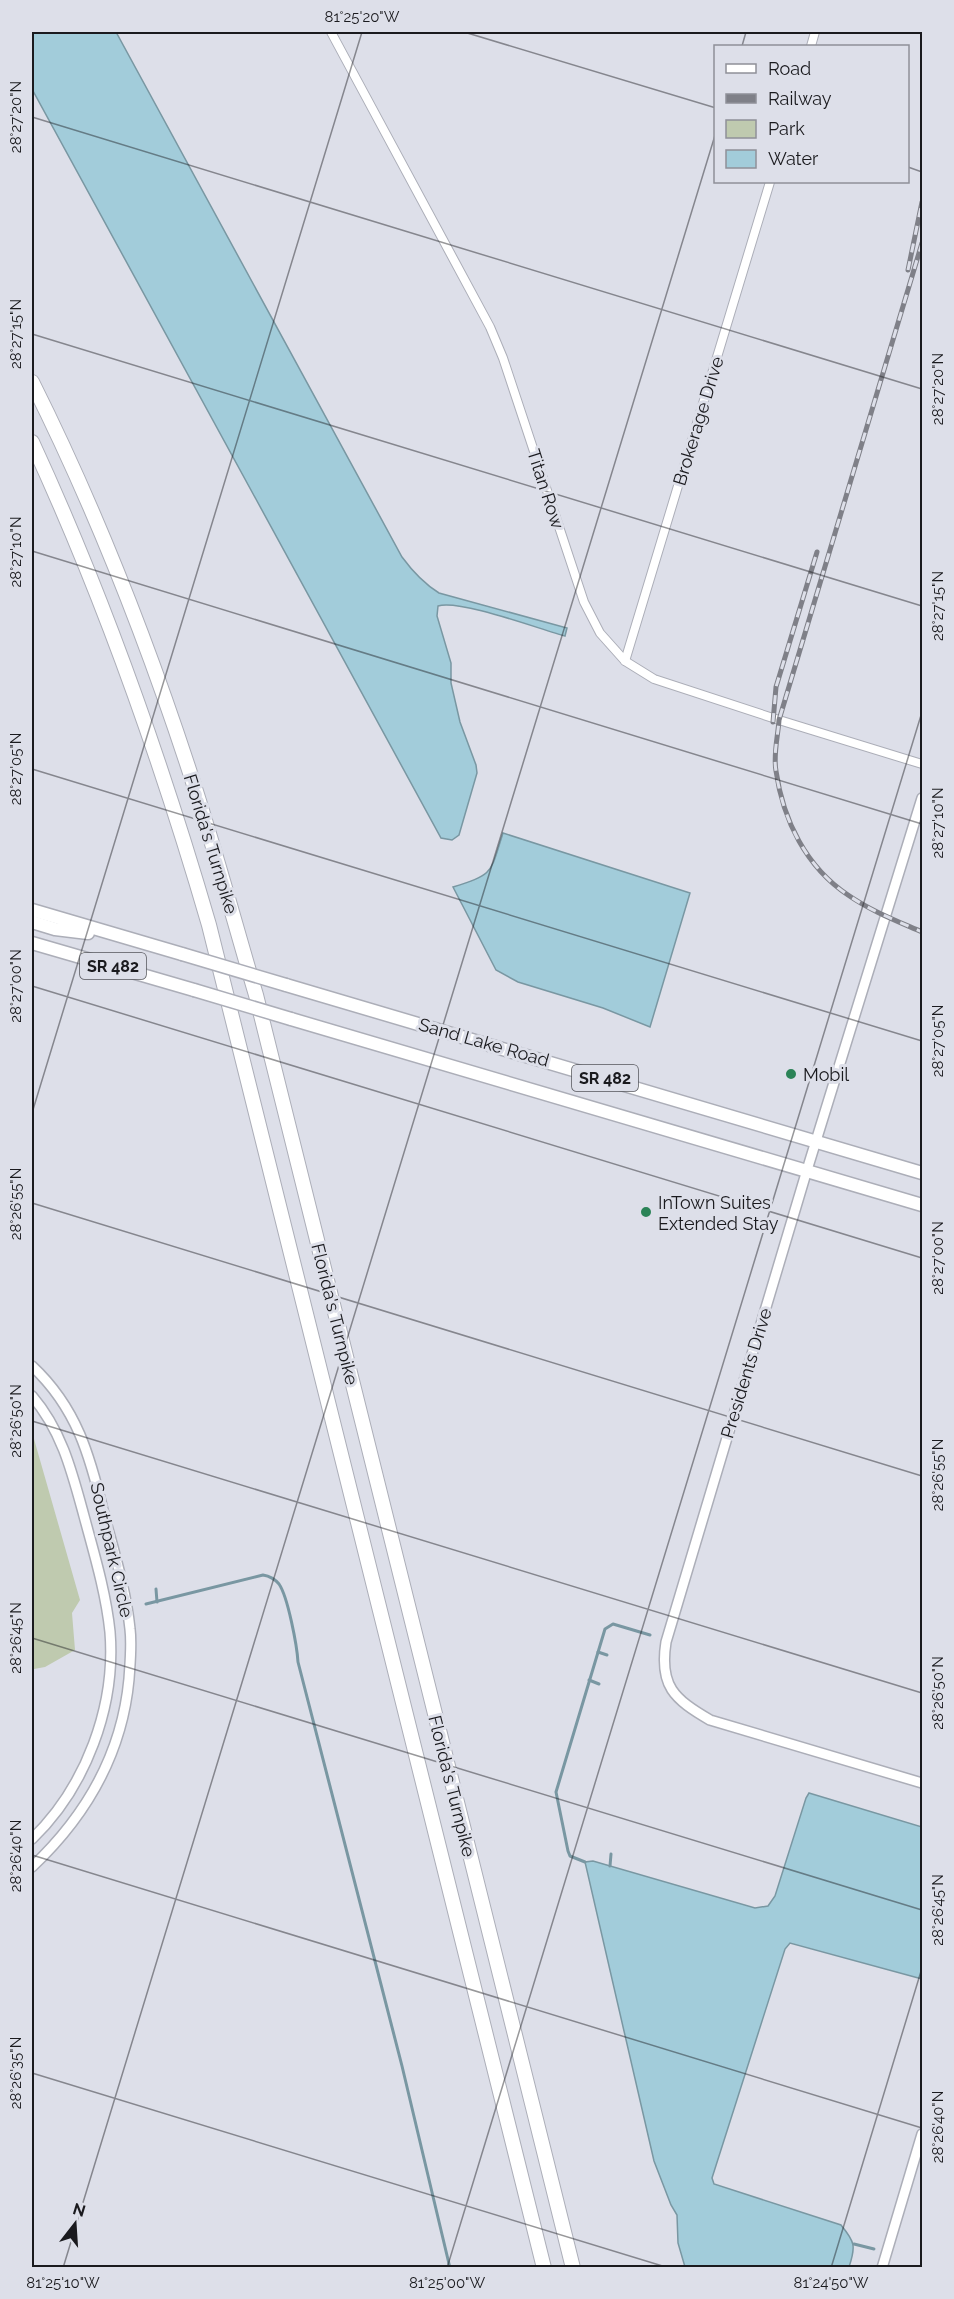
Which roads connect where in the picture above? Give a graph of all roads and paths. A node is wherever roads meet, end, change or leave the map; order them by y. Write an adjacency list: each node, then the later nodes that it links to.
1 (331, 32): 5 (street, Titan Row)
2 (770, 183): 5 (street, Brokerage Drive)
3 (32, 382): 23 (highway, Florida's Turnpike)
4 (32, 442): 22 (highway, Florida's Turnpike)
5 (625, 661): 6 (street, Titan Row)
6 (922, 764)
7 (922, 798): 12 (street, Presidents Drive)
8 (32, 910): 10 (main road, SR 482)
9 (32, 922): 10 (main road)
10 (119, 936): 12 (main road, Sand Lake Road / SR 482, bridge)
11 (32, 943): 13 (main road, Sand Lake Road / SR 482, bridge)
12 (817, 1141): 13 (street, Presidents Drive); 14 (main road, Sand Lake Road / SR 482)
13 (807, 1170): 15 (main road, Sand Lake Road / SR 482); 18 (street, Presidents Drive)
14 (922, 1173)
15 (922, 1205)
16 (32, 1366): 20 (street, Southpark Circle)
17 (32, 1396): 19 (street, Southpark Circle)
18 (922, 1783)
19 (32, 1839)
20 (32, 1867)
21 (922, 2134): 24 (street)
22 (544, 2268)
23 (573, 2268)
24 (882, 2268)

